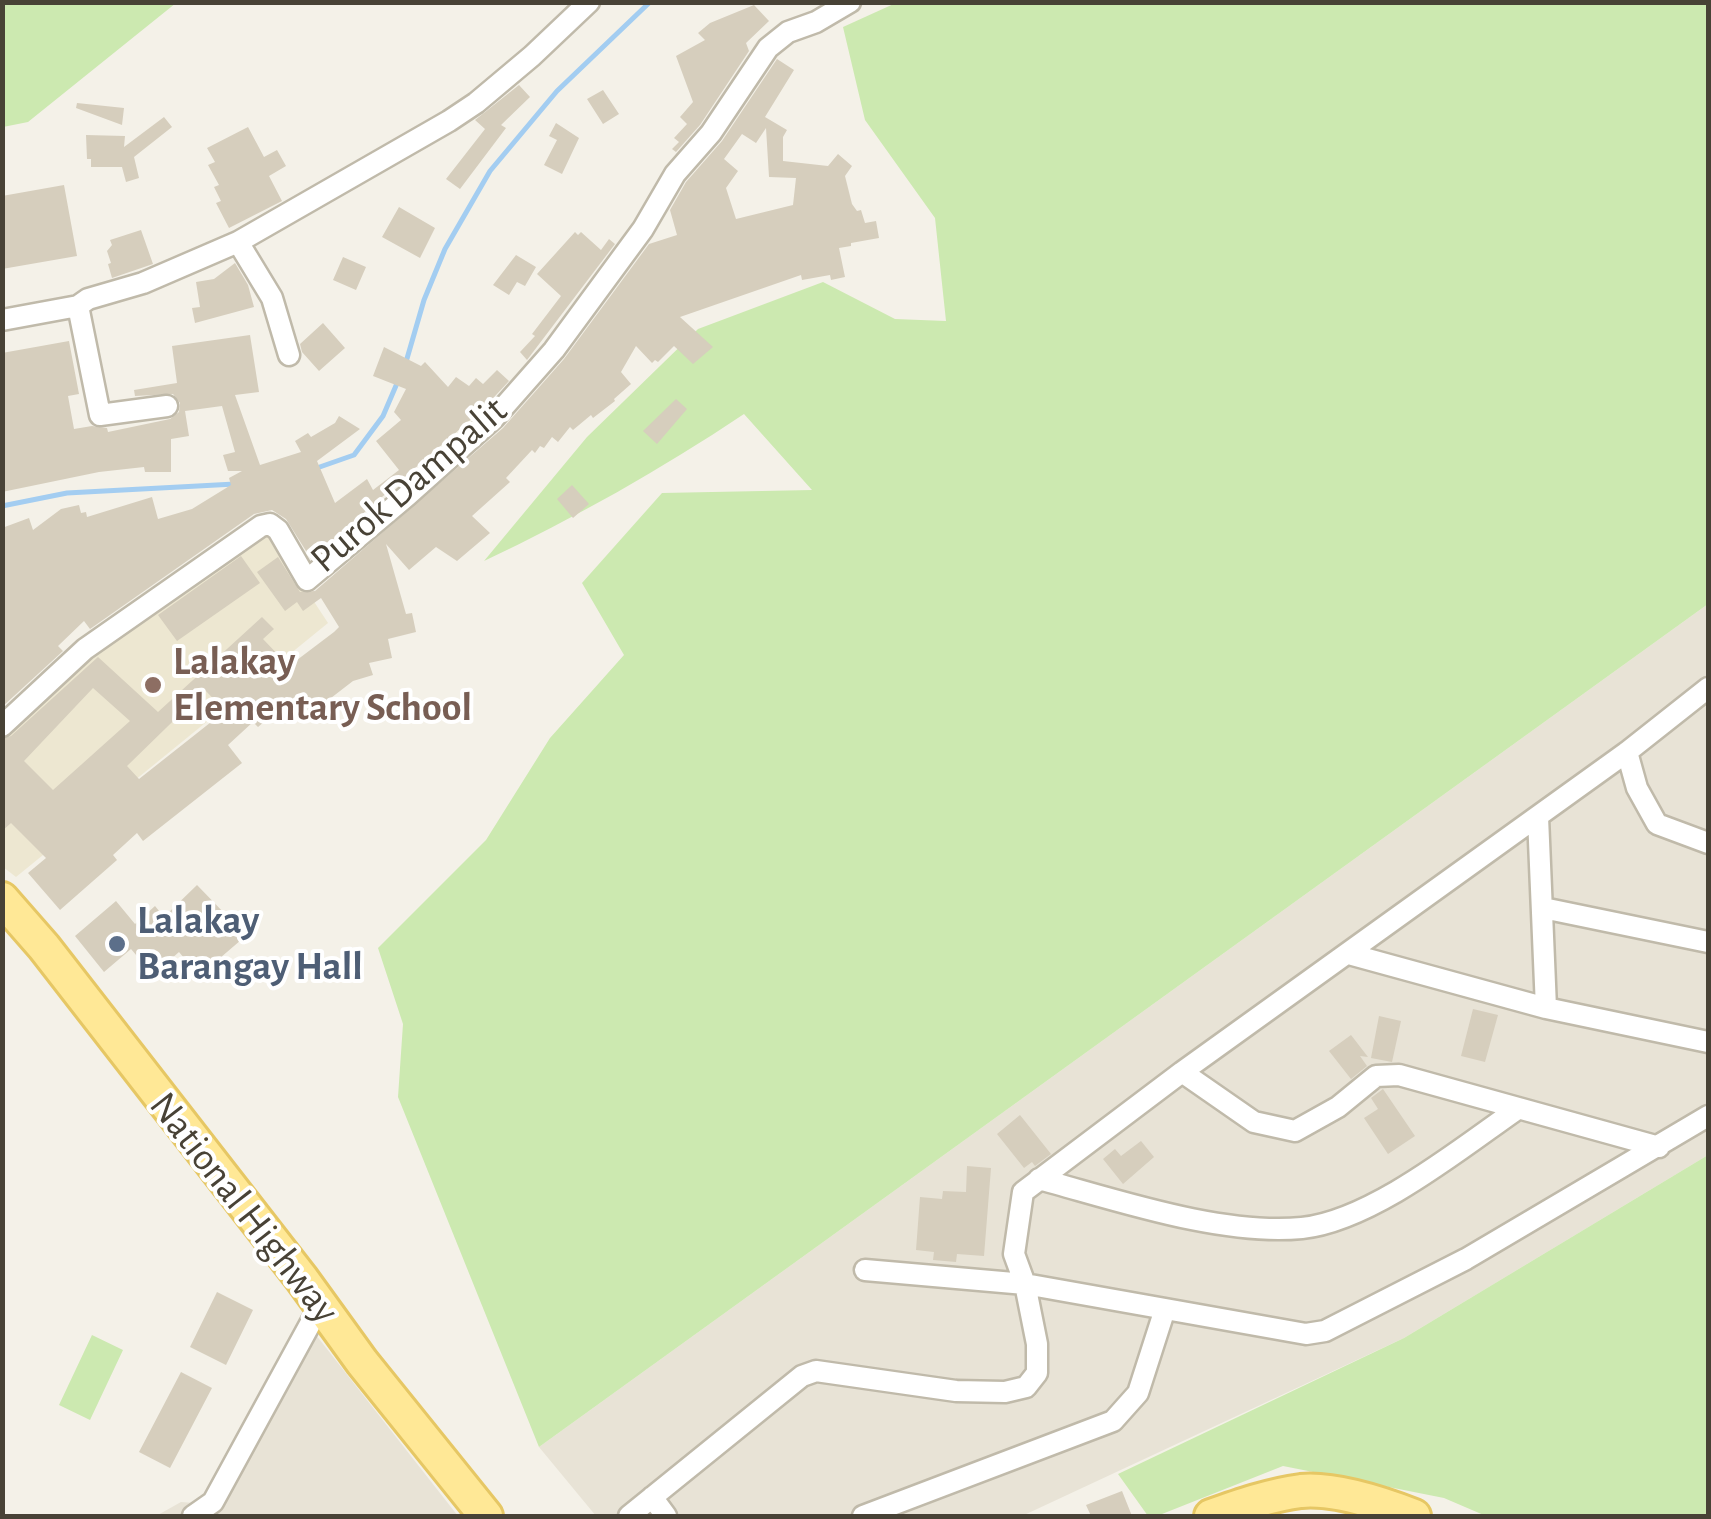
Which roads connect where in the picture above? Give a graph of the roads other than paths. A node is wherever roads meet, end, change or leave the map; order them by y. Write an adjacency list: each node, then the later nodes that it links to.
1 (589, 2): 3 (street)
2 (850, 2): 9 (street, Purok Dampalit)
3 (238, 242): 4 (street); 6 (street)
4 (78, 306): 5 (street); 7 (street)
5 (2, 320)
6 (289, 355)
7 (167, 406)
8 (1708, 688): 10 (street)
9 (2, 726)
10 (1626, 752): 11 (street); 12 (street)
11 (1538, 817): 14 (street); 16 (street)
12 (1708, 843)
13 (2, 899): 26 (main road, National Highway)
14 (1543, 908): 15 (street); 17 (street)
15 (1708, 942)
16 (1349, 954): 17 (street); 19 (street)
17 (1546, 1008): 18 (street)
18 (1708, 1042)
19 (1182, 1072): 20 (street); 23 (street)
20 (1516, 1110): 22 (street); 23 (street)
21 (1708, 1116): 22 (street)
22 (1659, 1147): 27 (street)
23 (1039, 1179): 25 (street)
24 (864, 1270): 25 (street)
25 (1025, 1284): 27 (street); 28 (street)
26 (321, 1304): 29 (street); 30 (main road, National Highway)
27 (1164, 1308): 33 (street)
28 (652, 1497): 31 (street); 32 (street)
29 (194, 1516)
30 (486, 1516)
31 (629, 1516)
32 (666, 1516)
33 (863, 1516)
34 (1211, 1516): 35 (main road)
35 (1414, 1516)

